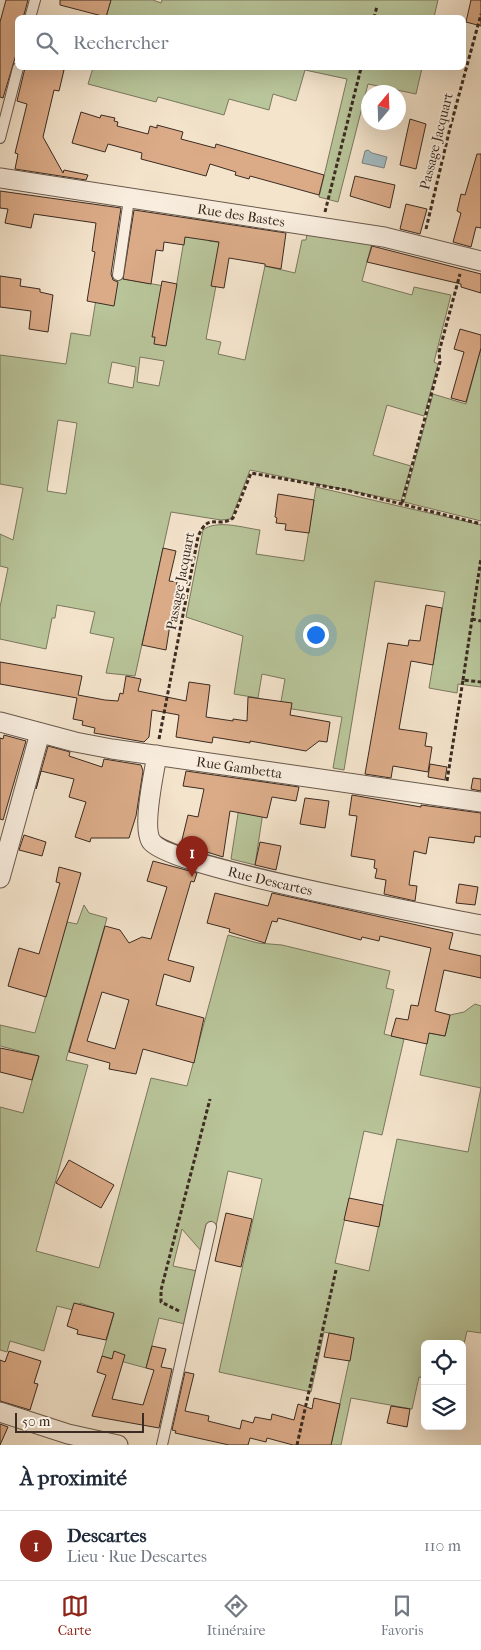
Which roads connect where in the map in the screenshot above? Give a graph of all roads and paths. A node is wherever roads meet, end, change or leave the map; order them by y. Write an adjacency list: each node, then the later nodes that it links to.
1 (35, 0): 4 (lane)
2 (377, 6): 5 (path)
3 (481, 14): 6 (path, Passage Jacquart)
4 (31, 15)
5 (375, 15)
6 (466, 69)
7 (17, 70): 10 (lane)
8 (360, 70): 13 (path)
9 (466, 70): 14 (path, Passage Jacquart)
10 (0, 138)
11 (0, 178): 12 (street, Rue des Bastes)
12 (129, 198): 13 (street, Rue des Bastes); 16 (lane)
13 (321, 228): 14 (street, Rue des Bastes)
14 (422, 245): 15 (street, Rue des Bastes)
15 (473, 259): 17 (path)
16 (118, 275)
17 (402, 503): 18 (path, Passage Jacquart); 26 (path, Passage Jacquart)
18 (481, 524)
19 (481, 558): 20 (path)
20 (472, 619): 21 (path); 22 (path)
21 (481, 621)
22 (463, 680): 23 (path); 27 (path)
23 (481, 682)
24 (0, 722): 25 (street, Rue Gambetta)
25 (40, 733): 26 (street, Rue Gambetta); 29 (street)
26 (157, 755): 27 (street, Rue Gambetta); 30 (street, Rue Descartes)
27 (444, 797): 28 (street, Rue Gambetta)
28 (481, 802)
29 (0, 878)
30 (481, 926)
31 (210, 1099): 34 (path)
32 (211, 1227): 34 (lane)
33 (336, 1270): 38 (path)
34 (191, 1316): 37 (lane)
35 (0, 1412): 36 (street)
36 (118, 1445)
37 (162, 1445)
38 (297, 1445)

